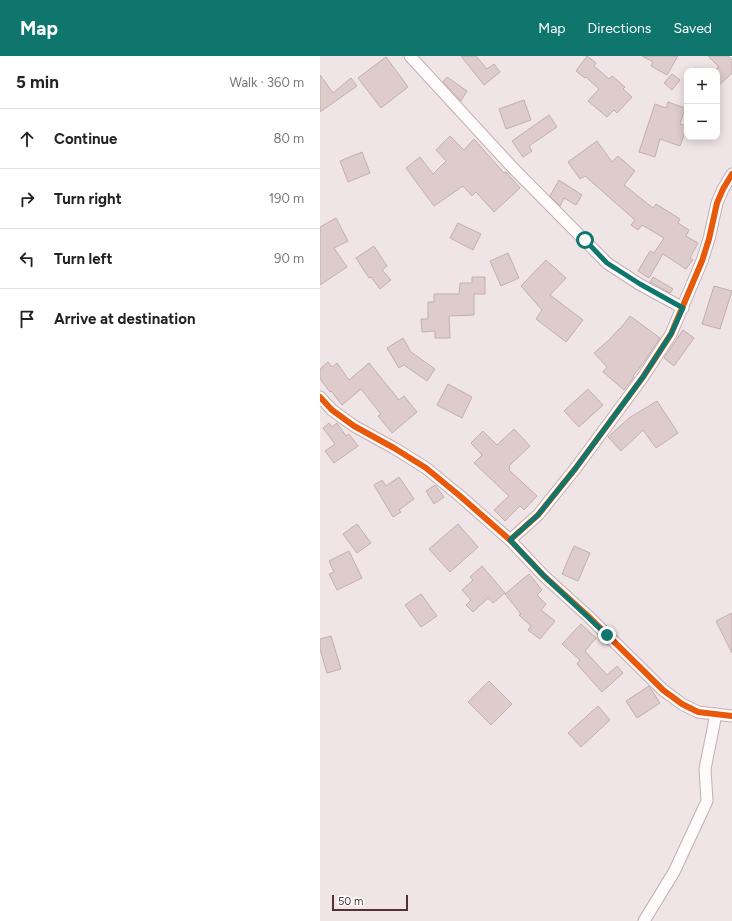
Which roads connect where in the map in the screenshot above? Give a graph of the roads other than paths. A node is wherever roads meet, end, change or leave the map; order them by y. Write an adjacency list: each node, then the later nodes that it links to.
1 (410, 56): 3 (street)
2 (732, 174): 3 (street)
3 (683, 308): 5 (street)
4 (320, 397): 5 (street)
5 (510, 540): 6 (street)
6 (716, 714): 7 (street); 8 (street)
7 (732, 716)
8 (644, 921)

